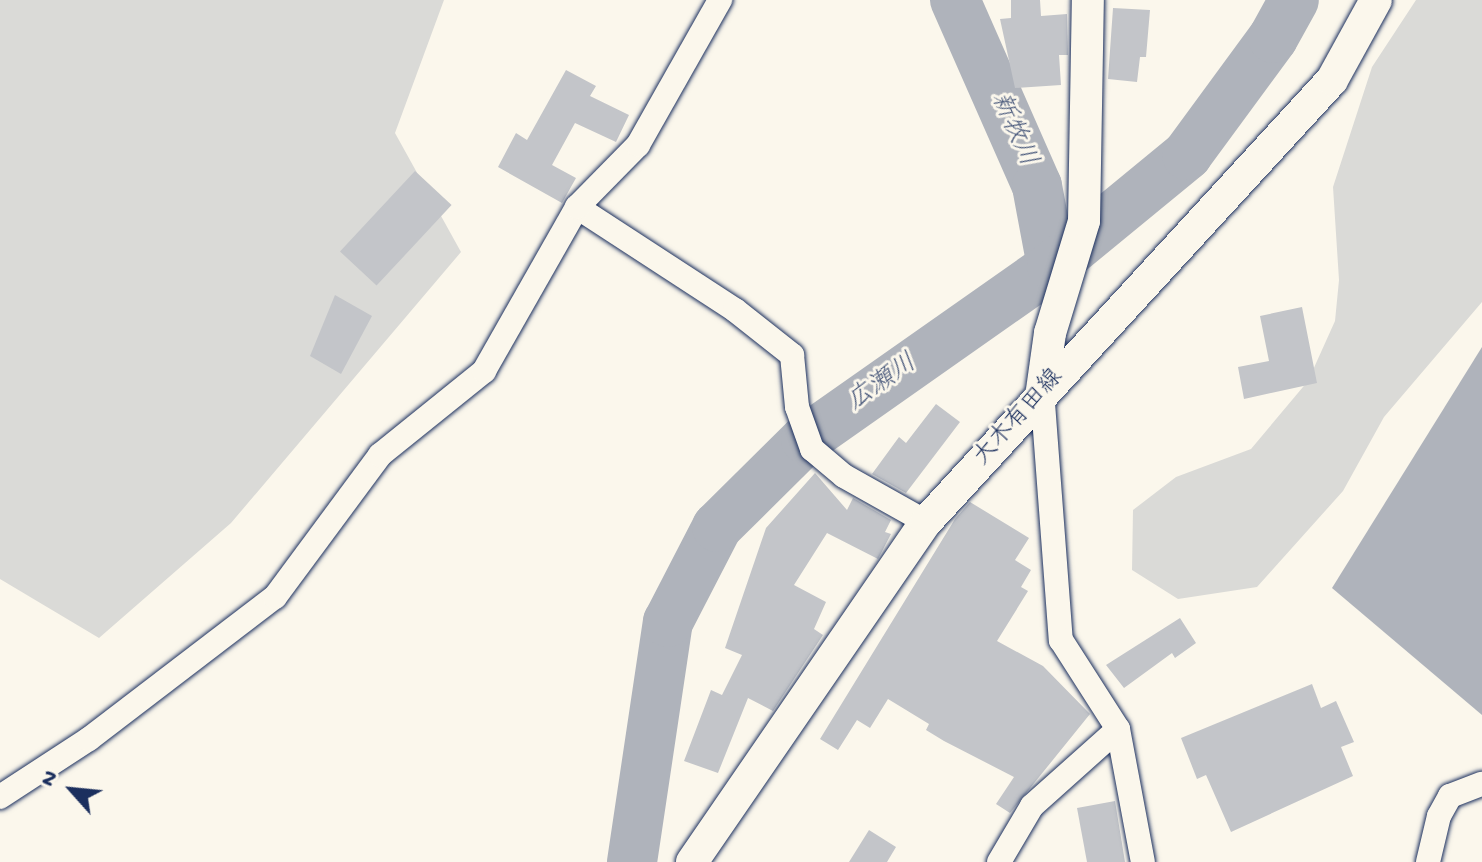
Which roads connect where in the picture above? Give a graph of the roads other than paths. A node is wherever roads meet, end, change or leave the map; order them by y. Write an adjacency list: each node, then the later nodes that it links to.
1 (720, 0): 4 (street)
2 (1088, 0): 5 (main road)
3 (1376, 0): 5 (main road, 大木有田線)
4 (577, 207): 6 (street); 9 (street)
5 (1042, 390): 6 (main road, 大木有田線); 7 (street)
6 (926, 522): 10 (main road, 大木有田線)
7 (1118, 729): 11 (street); 12 (street)
8 (1482, 784): 13 (street)
9 (0, 797)
10 (692, 862)
11 (999, 862)
12 (1143, 862)
13 (1428, 862)

